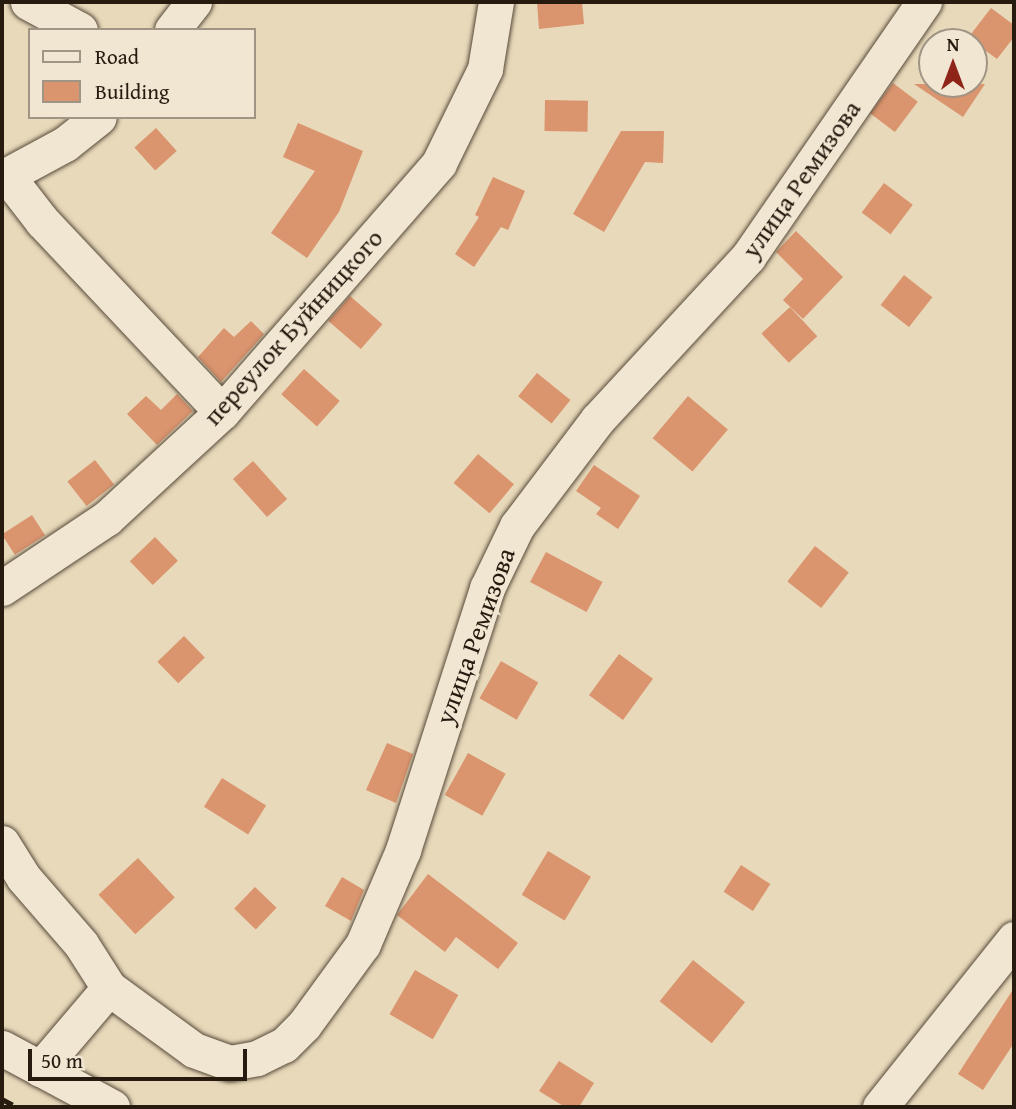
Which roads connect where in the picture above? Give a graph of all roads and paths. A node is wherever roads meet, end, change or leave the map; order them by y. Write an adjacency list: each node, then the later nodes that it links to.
1 (28, 2): 5 (street)
2 (194, 2): 6 (street)
3 (496, 2): 9 (street, переулок Буйницкого)
4 (924, 2): 13 (street, улица Ремизова)
5 (76, 28)
6 (174, 28)
7 (96, 119): 8 (street)
8 (5, 178): 9 (street)
9 (222, 412): 10 (street, переулок Буйницкого)
10 (2, 588)
11 (2, 843): 13 (street)
12 (1014, 939): 17 (street)
13 (108, 988): 15 (street)
14 (2, 1048): 15 (street)
15 (40, 1069): 16 (street)
16 (112, 1107)
17 (880, 1107)

